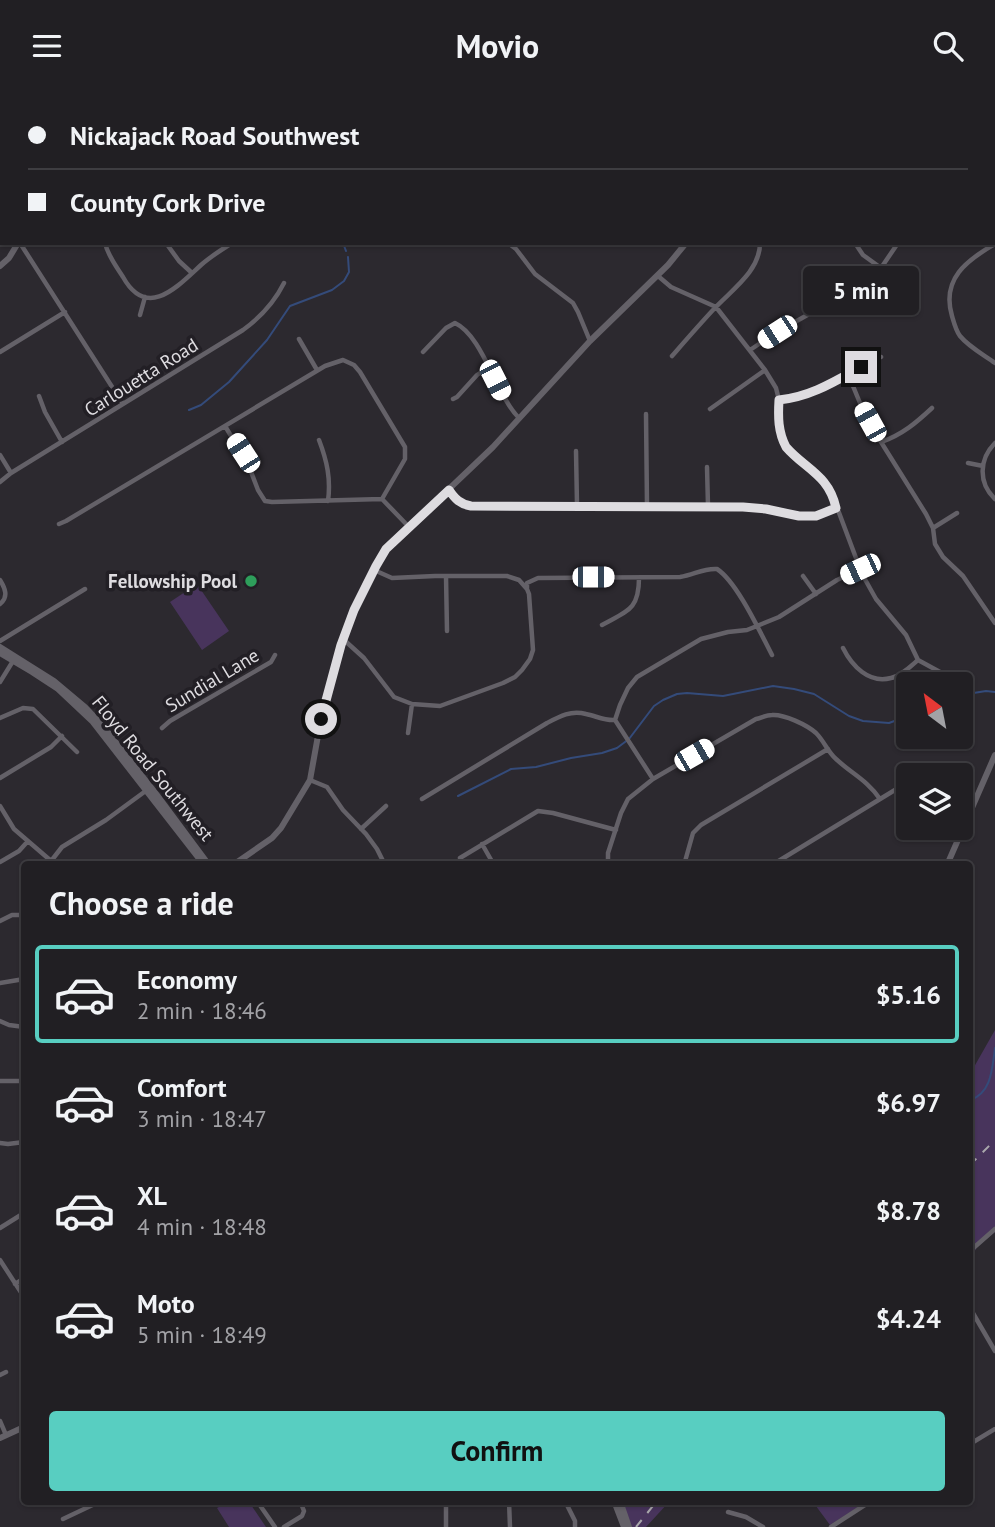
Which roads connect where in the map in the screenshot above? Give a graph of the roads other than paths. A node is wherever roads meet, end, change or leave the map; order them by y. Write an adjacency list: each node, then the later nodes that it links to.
1 (17, 245): 13 (street)
2 (20, 245): 21 (street)
3 (107, 245): 19 (street)
4 (167, 245): 15 (street)
5 (229, 245): 15 (street)
6 (511, 245): 25 (street)
7 (684, 245): 16 (street)
8 (760, 245): 20 (street)
9 (856, 245): 14 (street)
10 (897, 245): 14 (street)
11 (993, 245): 31 (street)
12 (0, 253): 13 (street)
13 (3, 263)
14 (881, 268): 18 (street)
15 (192, 273): 19 (street)
16 (658, 276): 20 (street); 25 (street)
17 (284, 283): 39 (street, Carlouetta Road)
18 (876, 285)
19 (145, 297): 23 (street)
20 (716, 307): 26 (street); 29 (street)
21 (65, 312): 27 (street); 39 (street)
22 (811, 313): 26 (street)
23 (140, 315)
24 (299, 339): 33 (street)
25 (590, 341): 43 (street)
26 (750, 350): 34 (street)
27 (0, 352)
28 (422, 352): 32 (street)
29 (672, 356)
30 (881, 357): 35 (street)
31 (995, 363)
32 (489, 367): 37 (street); 43 (street)
33 (317, 370): 44 (street); 57 (street)
34 (765, 370): 38 (street); 41 (street)
35 (848, 374): 38 (street); 47 (street)
36 (39, 396): 46 (street)
37 (453, 399)
38 (779, 400): 63 (street)
39 (123, 404): 46 (street, Carlouetta Road)
40 (932, 408): 47 (street)
41 (710, 409)
42 (646, 414): 61 (street)
43 (519, 418): 56 (street)
44 (225, 426): 59 (street); 65 (street)
45 (319, 440): 59 (street)
46 (62, 442): 54 (street, Carlouetta Road)
47 (881, 442): 67 (street)
48 (995, 443): 52 (street)
49 (576, 451): 60 (street)
50 (0, 455): 54 (street)
51 (968, 463): 52 (street)
52 (983, 466): 58 (street)
53 (707, 467): 62 (street)
54 (11, 473): 55 (street, Carlouetta Road)
55 (0, 482)
56 (449, 490): 60 (street); 66 (street)
57 (382, 499): 59 (street); 66 (street)
58 (995, 499)
59 (328, 501)
60 (577, 505): 61 (street)
61 (647, 506): 62 (street)
62 (708, 506): 63 (street)
63 (836, 508): 68 (street)
64 (957, 513): 67 (street)
65 (59, 524)
66 (408, 527): 69 (street)
67 (933, 528): 78 (street)
68 (860, 569): 76 (street); 89 (street)
69 (374, 570): 70 (street); 82 (street)
70 (446, 576): 75 (street); 81 (street)
71 (803, 576): 76 (street)
72 (639, 578): 75 (street); 79 (street); 80 (street)
73 (0, 580): 77 (street)
74 (85, 589): 83 (street)
75 (527, 589): 93 (street)
76 (816, 594): 80 (street)
77 (0, 604)
78 (995, 623)
79 (602, 625)
80 (757, 626): 88 (street); 95 (street)
81 (447, 631)
82 (343, 639): 93 (street); 104 (street)
83 (0, 641)
84 (0, 647): 105 (street, Floyd Road Southwest)
85 (843, 648): 89 (street)
86 (0, 653): 90 (street, Floyd Road Southwest)
87 (275, 655): 96 (street, Sundial Lane)
88 (772, 655)
89 (918, 660): 91 (street)
90 (13, 661): 92 (street); 105 (street, Floyd Road Southwest)
91 (940, 672)
92 (0, 682)
93 (412, 703): 97 (street)
94 (0, 718): 98 (street)
95 (615, 720): 103 (street); 107 (street)
96 (162, 728)
97 (408, 733)
98 (62, 736): 100 (street); 102 (street)
99 (828, 749): 103 (street); 108 (street); 124 (street)
100 (77, 752)
101 (995, 755): 126 (street)
102 (0, 778)
103 (653, 779): 112 (street)
104 (310, 780): 111 (street); 120 (street)
105 (149, 789): 117 (street); 118 (street, Floyd Road Southwest); 119 (street, Floyd Road Southwest)
106 (896, 789): 108 (street)
107 (422, 799)
108 (880, 799): 125 (street)
109 (0, 806): 113 (street)
110 (386, 806): 111 (street)
111 (361, 829): 121 (street)
112 (616, 830): 114 (street); 123 (street)
113 (28, 841): 116 (street); 127 (street)
114 (482, 844): 115 (street); 122 (street)
115 (460, 858)
116 (48, 861)
117 (50, 861)
118 (201, 861)
119 (206, 861)
120 (239, 861)
121 (383, 861)
122 (492, 861)
123 (608, 861)
124 (685, 861)
125 (779, 861)
126 (949, 861)
127 (0, 862)
128 (21, 915): 129 (street)
129 (0, 921)
130 (21, 980): 131 (street)
131 (0, 983)
132 (0, 1021): 133 (street)
133 (21, 1027)
134 (0, 1081): 135 (street)
135 (21, 1081)
136 (21, 1142): 137 (street)
137 (0, 1143)
138 (21, 1215): 139 (street)
139 (0, 1227)
140 (995, 1229): 141 (street)
141 (973, 1248)
142 (0, 1260): 144 (street)
143 (21, 1280): 144 (street)
144 (15, 1284): 145 (street)
145 (21, 1293)
146 (973, 1313): 147 (street)
147 (995, 1351)
148 (0, 1421): 151 (street)
149 (21, 1428): 151 (street)
150 (995, 1429): 152 (street)
151 (3, 1437)
152 (973, 1442)
153 (93, 1505): 162 (street)
154 (259, 1505): 164 (street)
155 (302, 1505): 165 (street)
156 (446, 1505): 166 (street)
157 (509, 1505): 167 (street)
158 (567, 1505): 168 (street)
159 (618, 1505): 163 (street)
160 (866, 1505): 170 (street)
161 (728, 1512): 169 (street)
162 (63, 1519)
163 (625, 1524)
164 (272, 1526)
165 (289, 1526)
166 (446, 1527)
167 (510, 1527)
168 (575, 1527)
169 (764, 1527)
170 (831, 1527)

